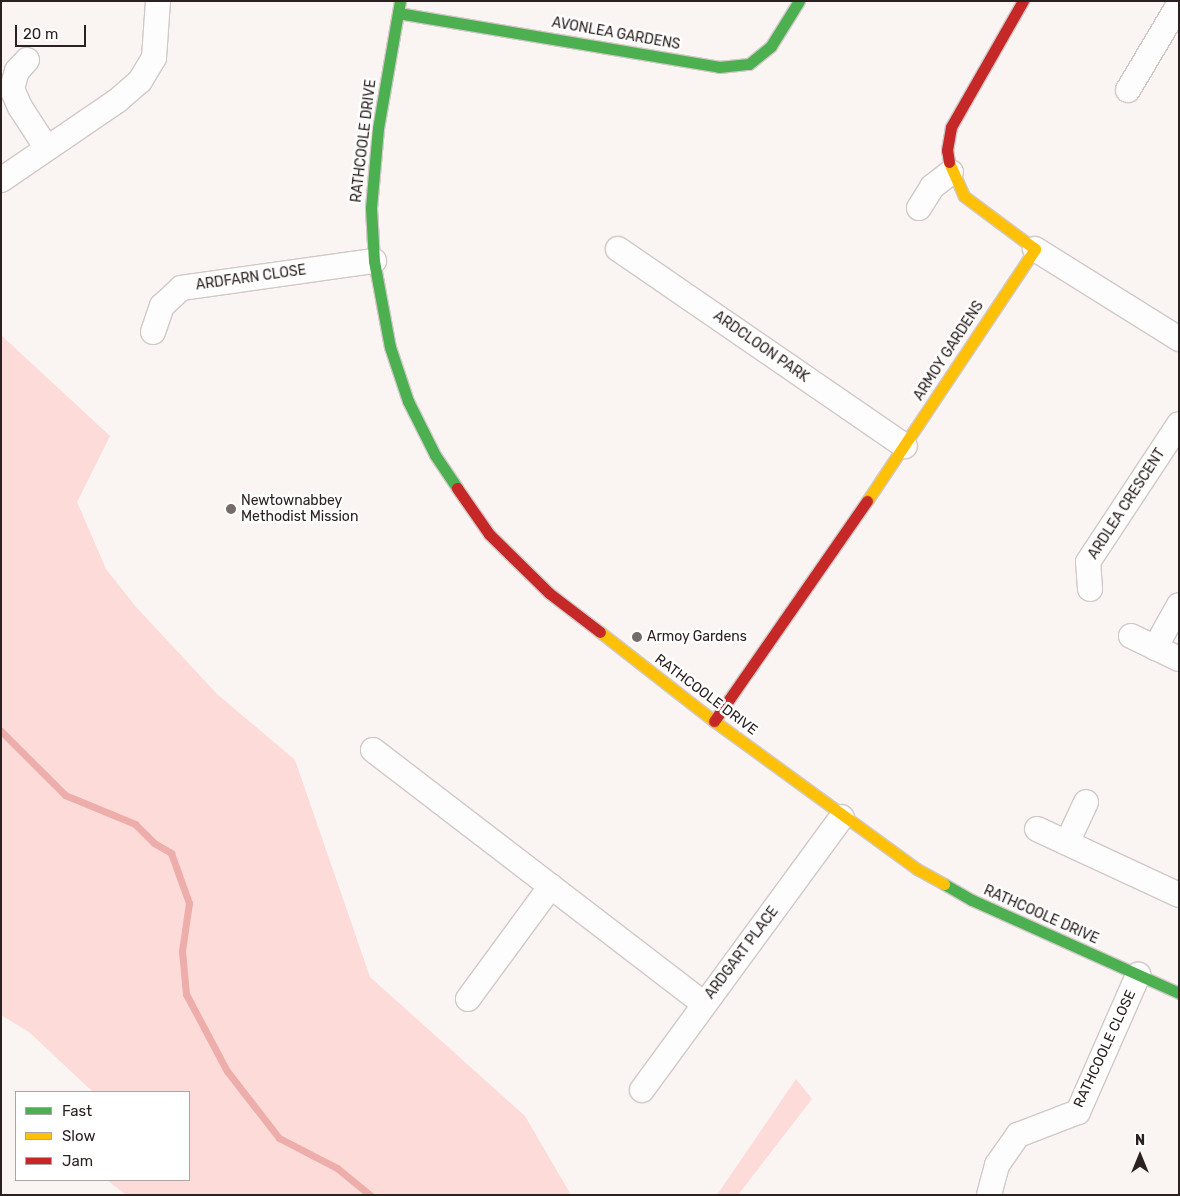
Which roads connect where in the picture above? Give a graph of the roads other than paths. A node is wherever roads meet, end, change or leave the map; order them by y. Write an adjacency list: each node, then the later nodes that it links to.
1 (158, 1): 8 (street)
2 (798, 1): 5 (street, AVONLEA GARDENS)
3 (1023, 1): 9 (street)
4 (1179, 4): 7 (street)
5 (399, 7): 14 (street, RATHCOOLE DRIVE)
6 (27, 60): 8 (street)
7 (1128, 90)
8 (46, 147): 10 (street)
9 (951, 172): 11 (street); 13 (street)
10 (1, 180)
11 (919, 208)
12 (618, 249): 18 (street, ARDCLOON PARK)
13 (1034, 249): 16 (street); 18 (street, ARMOY GARDENS)
14 (374, 261): 15 (street, ARDFARN CLOSE); 24 (street, RATHCOOLE DRIVE)
15 (153, 332)
16 (1179, 339)
17 (1179, 424): 19 (street, ARDLEA CRESCENT)
18 (905, 446): 24 (street, ARMOY GARDENS)
19 (1090, 589)
20 (1179, 605): 22 (street)
21 (1131, 636): 22 (street)
22 (1155, 648): 23 (street)
23 (1179, 659)
24 (714, 721): 27 (street, RATHCOOLE DRIVE)
25 (373, 750): 30 (street)
26 (1086, 802): 29 (street)
27 (842, 817): 32 (street, RATHCOOLE DRIVE); 35 (street, ARDGART PLACE)
28 (1037, 829): 29 (street)
29 (1067, 843): 31 (street)
30 (551, 886): 34 (street); 35 (street)
31 (1179, 895)
32 (1138, 975): 33 (street, RATHCOOLE DRIVE); 37 (street, RATHCOOLE CLOSE)
33 (1179, 993)
34 (468, 999)
35 (704, 1004): 36 (street, ARDGART PLACE)
36 (642, 1090)
37 (989, 1195)

